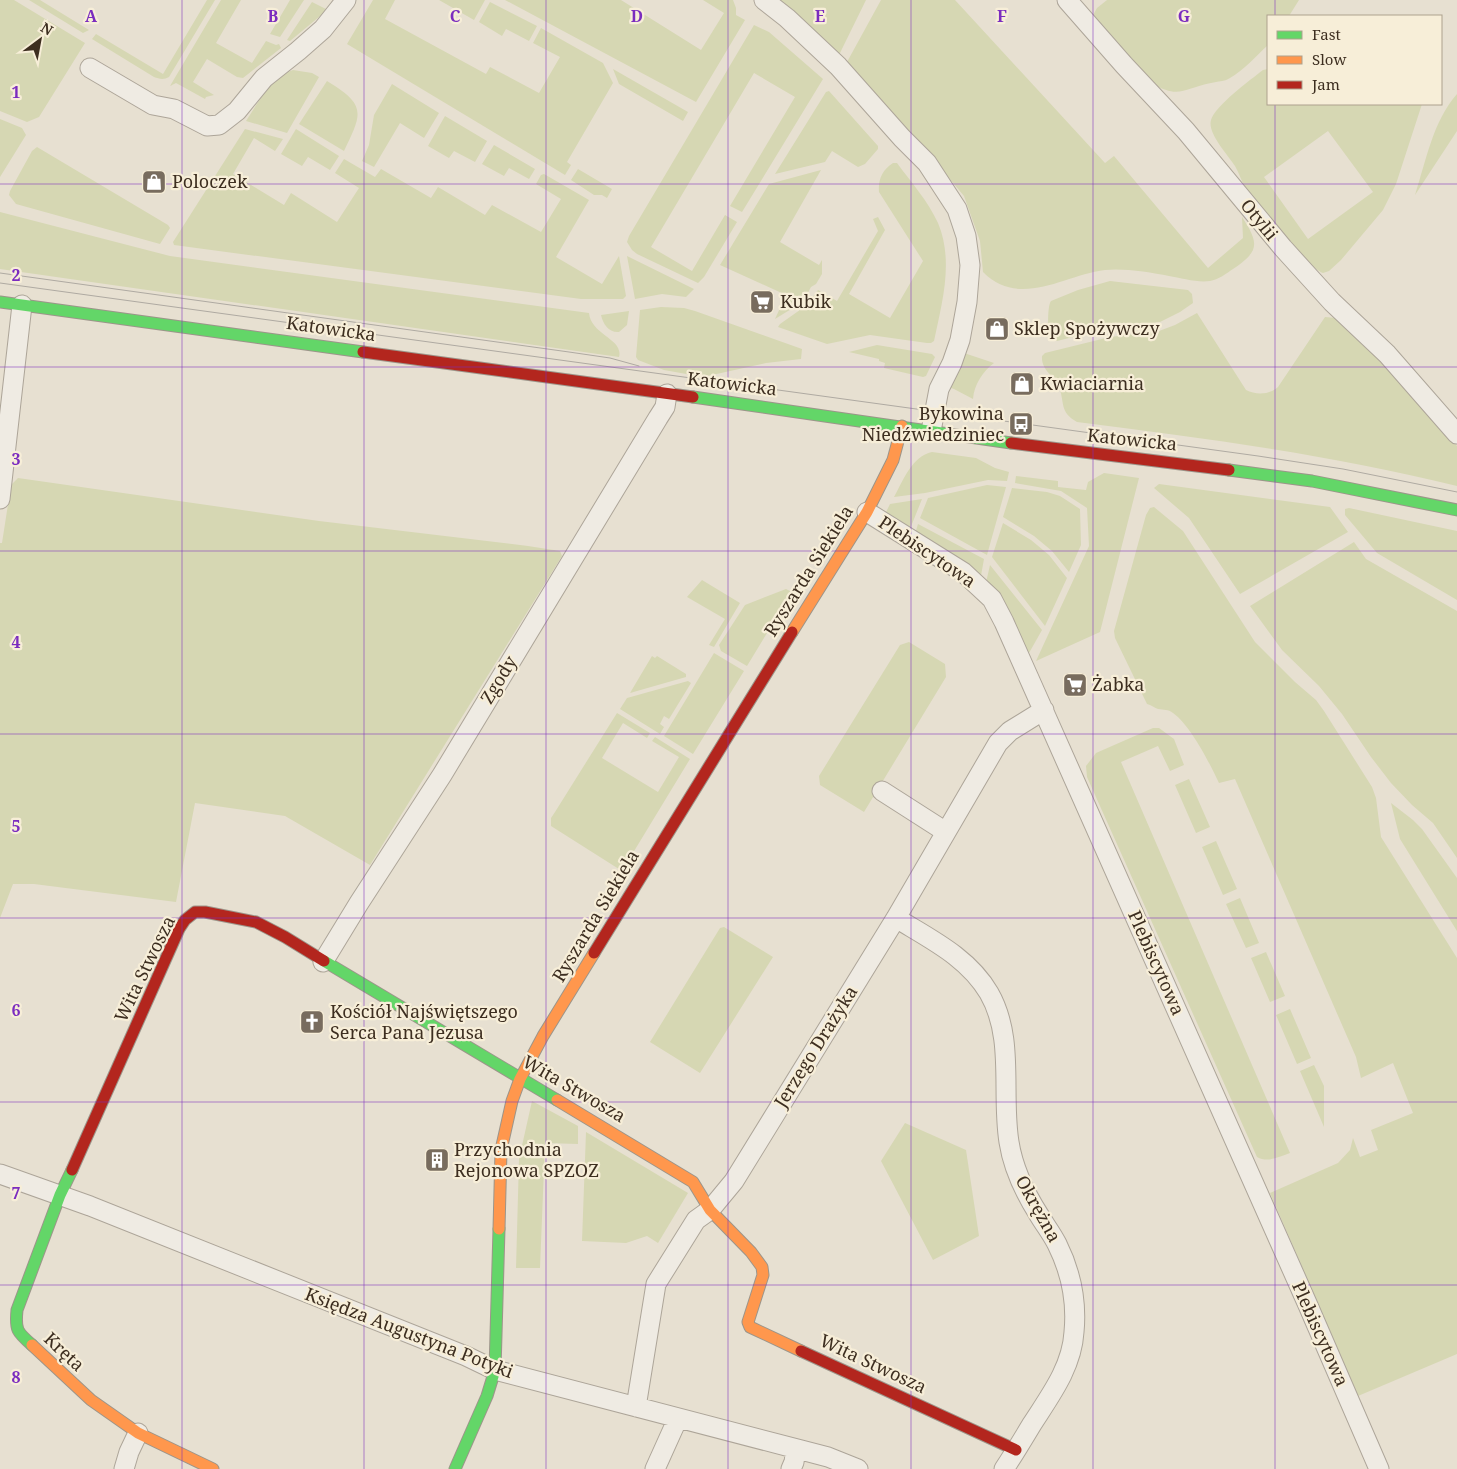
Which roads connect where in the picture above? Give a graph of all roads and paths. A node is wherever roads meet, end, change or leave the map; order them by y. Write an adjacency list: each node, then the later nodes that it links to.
1 (346, 0): 4 (street)
2 (764, 0): 9 (street)
3 (1067, 0): 10 (street, Otylii)
4 (90, 68)
5 (0, 302): 6 (street, Katowicka)
6 (22, 305): 7 (street, Katowicka); 11 (street)
7 (667, 394): 8 (street, Katowicka); 18 (street, Zgody)
8 (902, 426): 9 (street, Katowicka); 13 (street, Ryszarda Siekiela)
9 (931, 431): 12 (street, Katowicka)
10 (1457, 434)
11 (0, 499)
12 (1457, 510)
13 (867, 512): 14 (street, Plebiscytowa); 19 (street, Ryszarda Siekiela)
14 (1044, 710): 16 (street, Jerzego Drażyka); 36 (street, Plebiscytowa)
15 (882, 791): 16 (street)
16 (946, 832): 17 (street, Jerzego Drażyka)
17 (896, 918): 22 (street, Jerzego Drażyka); 28 (street, Okrężna)
18 (323, 962): 19 (street, Wita Stwosza); 21 (street, Wita Stwosza)
19 (520, 1078): 22 (street, Wita Stwosza); 23 (street, Ryszarda Siekiela)
20 (0, 1174): 21 (street, Księdza Augustyna Potyki)
21 (60, 1195): 23 (street, Księdza Augustyna Potyki); 26 (street, Kręta)
22 (710, 1210): 24 (street, Jerzego Drażyka); 28 (street, Wita Stwosza)
23 (495, 1370): 24 (street, Księdza Augustyna Potyki); 31 (street, Ryszarda Siekiela)
24 (636, 1407): 25 (street, Księdza Augustyna Potyki)
25 (678, 1418): 27 (street, Księdza Augustyna Potyki); 32 (street)
26 (138, 1433): 29 (street); 30 (street, Kręta)
27 (796, 1449): 33 (street); 34 (street, Księdza Augustyna Potyki)
28 (1016, 1450): 35 (street, Okrężna)
29 (124, 1469)
30 (213, 1469)
31 (455, 1469)
32 (655, 1469)
33 (791, 1469)
34 (858, 1469)
35 (1004, 1469)
36 (1378, 1469)

